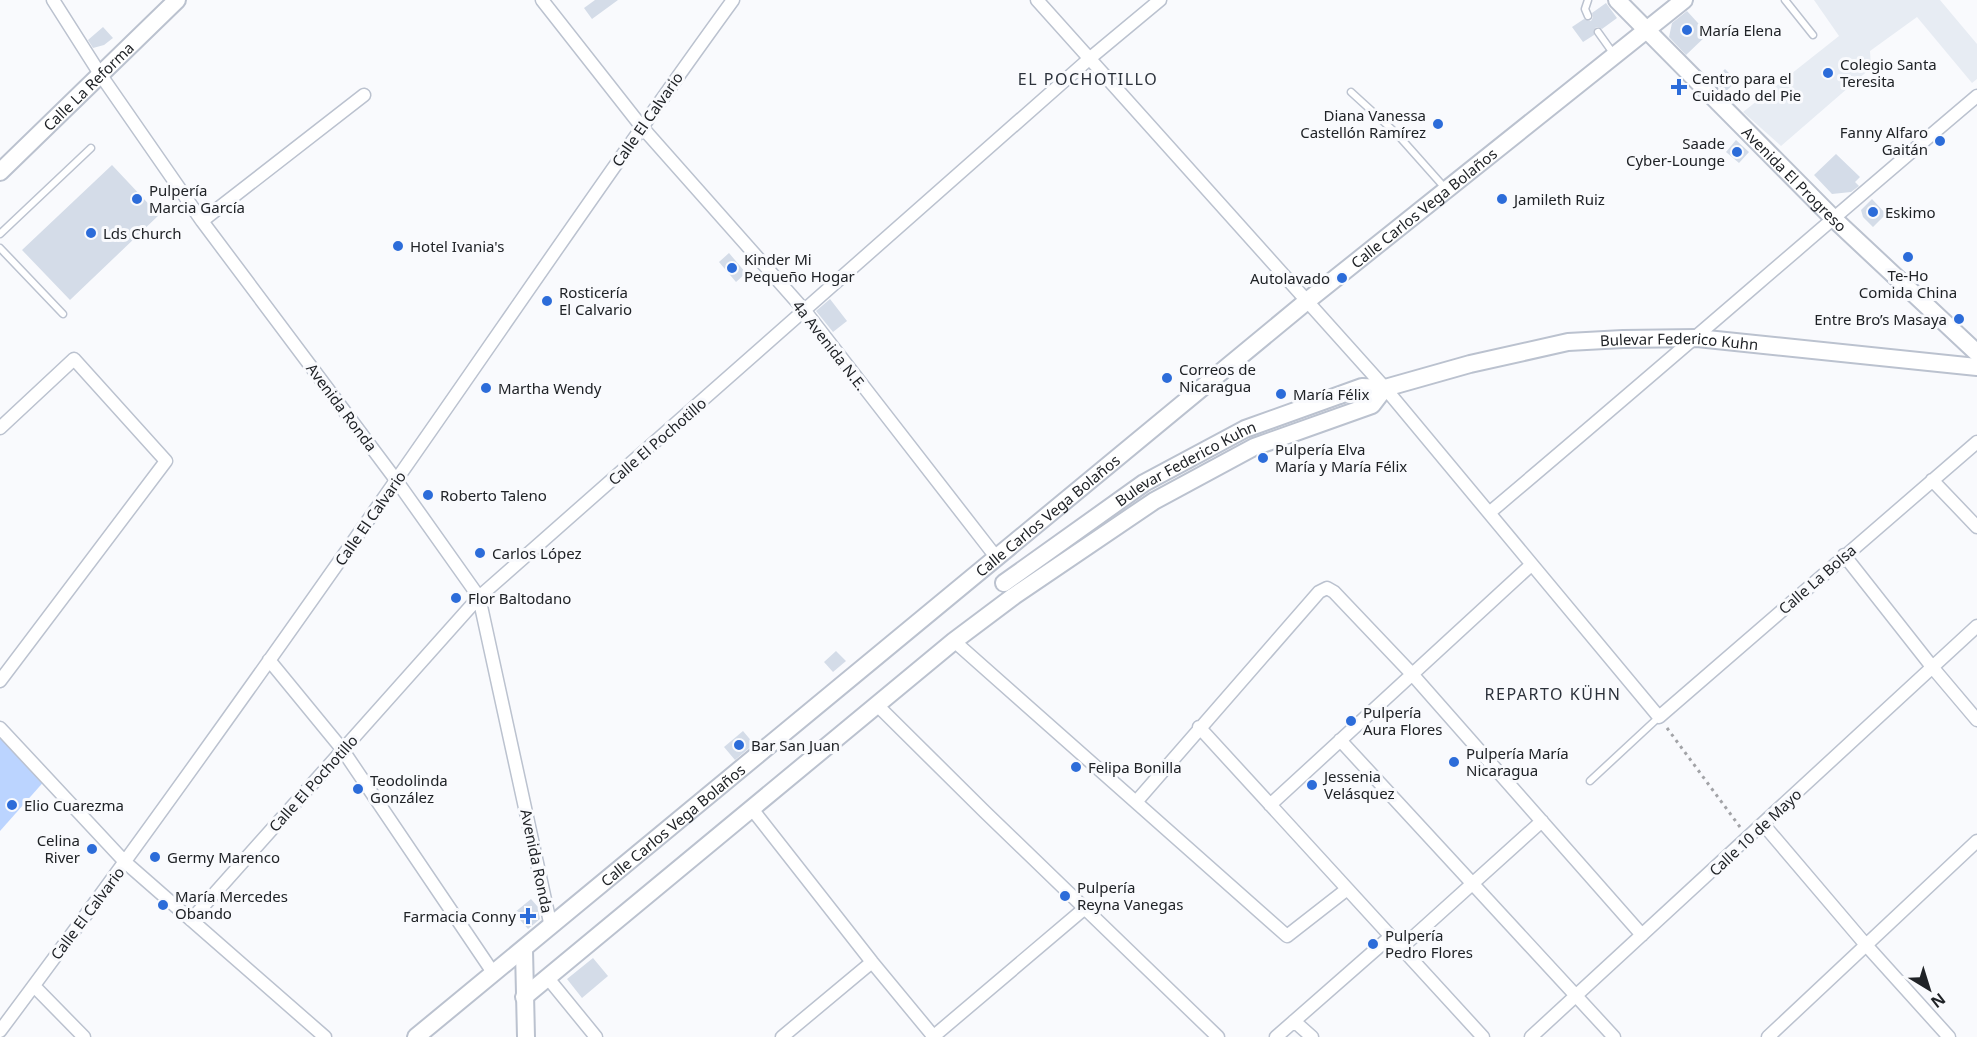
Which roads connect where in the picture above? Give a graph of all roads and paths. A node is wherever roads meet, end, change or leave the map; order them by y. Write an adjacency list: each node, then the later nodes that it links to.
1 (53, 0): 17 (street, Avenida Ronda)
2 (177, 0): 17 (street, Calle La Reforma)
3 (542, 0): 21 (street, 4a Avenida N.E.)
4 (733, 0): 21 (street, Calle El Calvario)
5 (1037, 0): 16 (street)
6 (1160, 0): 16 (street, Calle El Pochotillo)
7 (1588, 0): 11 (lane)
8 (1617, 0): 12 (street, Avenida El Progreso)
9 (1684, 0): 12 (street, Calle Carlos Vega Bolaños)
10 (1785, 0): 14 (lane)
11 (1588, 16)
12 (1646, 29): 15 (street, Calle Carlos Vega Bolaños); 25 (street, Avenida El Progreso)
13 (1598, 32): 15 (lane)
14 (1813, 35)
15 (1614, 55): 24 (street, Calle Carlos Vega Bolaños)
16 (1089, 59): 29 (street); 30 (street, Calle El Pochotillo)
17 (100, 74): 23 (street, Calle La Reforma); 26 (street, Avenida Ronda)
18 (1351, 92): 24 (lane)
19 (364, 95): 26 (street)
20 (1977, 96): 25 (street)
21 (641, 126): 30 (street, 4a Avenida N.E.); 38 (street, Calle El Calvario)
22 (91, 148): 27 (lane)
23 (0, 172)
24 (1446, 190): 29 (street, Calle Carlos Vega Bolaños)
25 (1833, 218): 32 (street); 33 (street, Avenida El Progreso)
26 (202, 221): 38 (street, Avenida Ronda)
27 (0, 234)
28 (0, 248): 31 (lane)
29 (1307, 301): 35 (street); 43 (street, Calle Carlos Vega Bolaños)
30 (805, 311): 43 (street, 4a Avenida N.E.); 46 (street, Calle El Pochotillo)
31 (63, 314)
32 (1697, 338): 34 (street, Bulevar Federico Kuhn); 35 (street, Bulevar Federico Kuhn); 40 (street)
33 (1977, 352)
34 (1977, 367)
35 (1384, 388): 40 (street); 45 (street, Bulevar Federico Kuhn)
36 (0, 428): 52 (street)
37 (1977, 442): 39 (street, Calle La Bolsa)
38 (396, 480): 46 (street, Avenida Ronda); 49 (street, Calle El Calvario)
39 (1932, 480): 41 (street); 42 (street, Calle La Bolsa)
40 (1489, 513): 44 (street)
41 (1977, 526)
42 (1844, 555): 50 (street); 54 (street, Calle La Bolsa)
43 (992, 561): 45 (street); 73 (street, Calle Carlos Vega Bolaños)
44 (1531, 565): 51 (street); 54 (street)
45 (1009, 590): 48 (street)
46 (479, 597): 59 (street, Calle El Pochotillo); 73 (street, Avenida Ronda)
47 (1977, 626): 50 (street, Calle 10 de Mayo)
48 (954, 641): 53 (street); 61 (street)
49 (269, 660): 59 (street); 68 (street, Calle El Calvario)
50 (1933, 668): 55 (street); 65 (street, Calle 10 de Mayo)
51 (1412, 674): 56 (street); 58 (street); 64 (street)
52 (0, 681)
53 (877, 705): 63 (street); 71 (street)
54 (1659, 717): 60 (lane); 66 (path)
55 (1977, 720)
56 (1199, 727): 61 (street); 62 (street)
57 (0, 728): 68 (street)
58 (1340, 740): 62 (street); 69 (street)
59 (342, 749): 72 (street, Calle El Pochotillo); 80 (street)
60 (1590, 781)
61 (1136, 802): 70 (street)
62 (1270, 805): 70 (street)
63 (752, 809): 79 (street); 81 (street)
64 (1542, 821): 69 (street); 74 (street)
65 (1763, 824): 66 (street, Calle 10 de Mayo); 76 (street)
66 (1748, 838): 74 (street, Calle 10 de Mayo)
67 (1977, 841): 76 (street)
68 (125, 862): 72 (street); 82 (street, Calle El Calvario)
69 (1472, 885): 77 (street); 83 (street)
70 (1346, 890): 75 (street)
71 (1084, 908): 93 (street); 94 (street)
72 (191, 920): 88 (street)
73 (551, 927): 78 (street, Calle Carlos Vega Bolaños)
74 (1642, 935): 83 (street, Calle 10 de Mayo)
75 (1390, 938): 77 (street); 85 (street)
76 (1866, 945): 100 (street); 101 (street)
77 (1401, 948): 97 (street)
78 (524, 950): 80 (street, Calle Carlos Vega Bolaños); 84 (street)
79 (872, 962): 92 (street); 93 (street)
80 (494, 974): 89 (street, Calle Carlos Vega Bolaños)
81 (547, 977): 84 (street); 91 (street)
82 (34, 986): 86 (street, Calle El Calvario); 87 (street)
83 (1577, 995): 98 (street, Calle 10 de Mayo); 99 (street)
84 (524, 997): 90 (street)
85 (1294, 1021): 95 (street); 96 (street)
86 (0, 1031)
87 (84, 1037)
88 (325, 1037)
89 (416, 1037)
90 (526, 1037)
91 (596, 1037)
92 (782, 1037)
93 (934, 1037)
94 (1218, 1037)
95 (1276, 1037)
96 (1311, 1037)
97 (1483, 1037)
98 (1531, 1037)
99 (1614, 1037)
100 (1768, 1037)
101 (1948, 1037)

